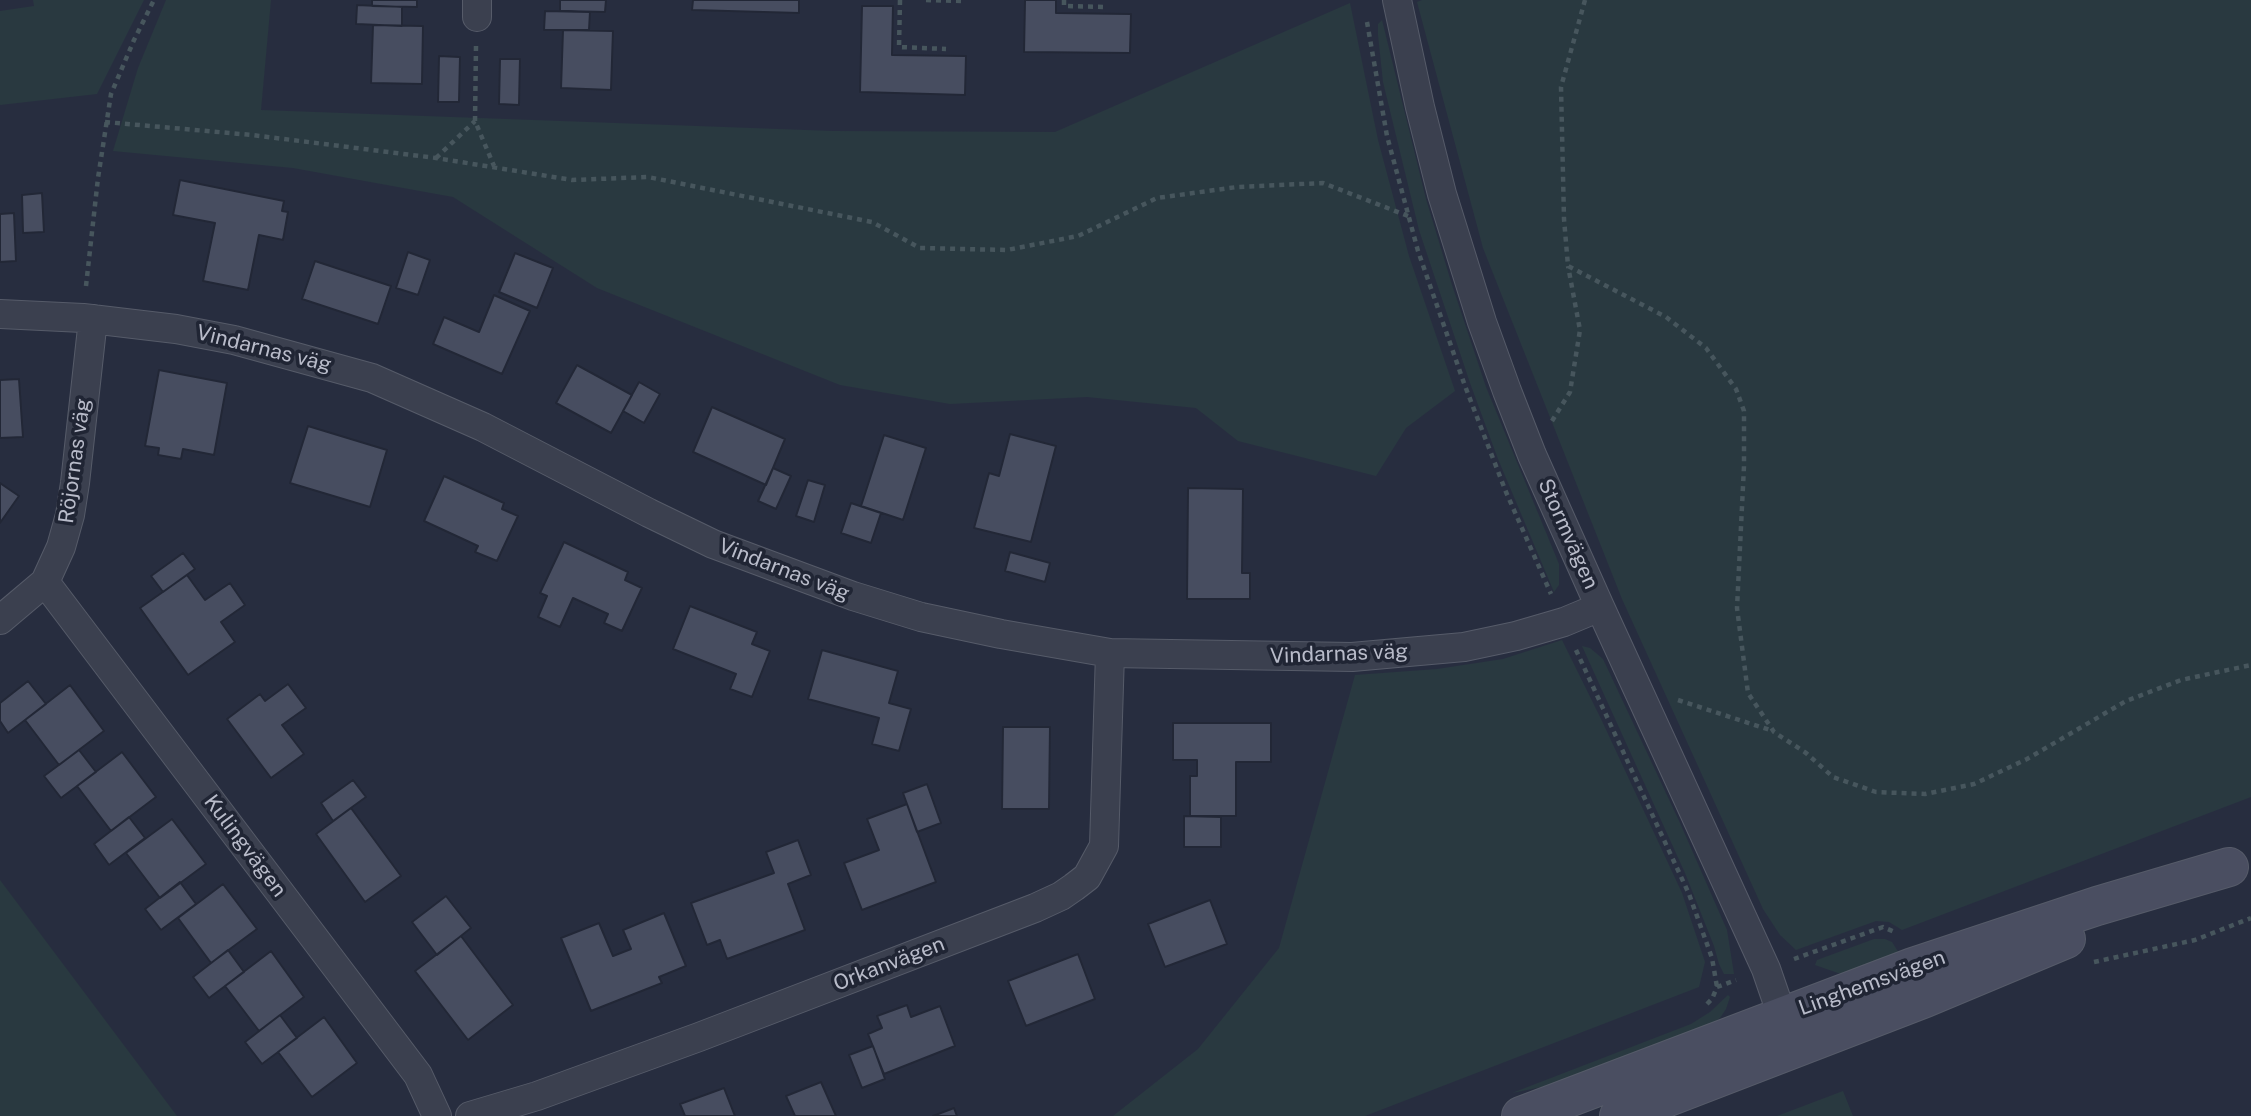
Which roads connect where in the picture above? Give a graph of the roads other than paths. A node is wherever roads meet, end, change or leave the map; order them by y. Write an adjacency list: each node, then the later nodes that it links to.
1 (1397, 0): 5 (street, Stormvägen)
2 (0, 314): 3 (street, Vindarnas väg)
3 (88, 319): 4 (street, Röjornas väg); 7 (street, Vindarnas väg)
4 (45, 582): 6 (street, Röjornas väg); 10 (street, Kulingvägen)
5 (1600, 607): 7 (street, Vindarnas väg); 9 (street, Stormvägen)
6 (0, 620)
7 (1110, 653): 11 (street, Orkanvägen)
8 (2240, 862): 9 (main road, Linghemsvägen)
9 (1788, 1033): 12 (main road, Linghemsvägen); 13 (main road, Linghemsvägen)
10 (437, 1116)
11 (470, 1116)
12 (1521, 1116)
13 (1619, 1116)

